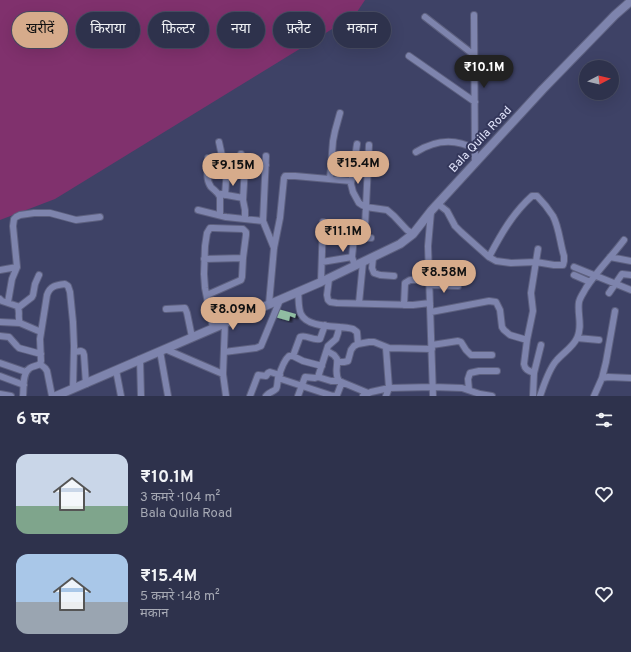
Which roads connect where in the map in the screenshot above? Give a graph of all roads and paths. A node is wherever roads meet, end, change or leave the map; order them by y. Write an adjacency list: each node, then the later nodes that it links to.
1 (631, 1): 16 (street, Bala Quila Road)
2 (474, 15): 4 (street)
3 (425, 17): 4 (street)
4 (474, 55): 6 (street)
5 (408, 56): 6 (street)
6 (475, 102): 11 (street)
7 (340, 113): 19 (street)
8 (219, 142): 21 (street)
9 (357, 144): 20 (street)
10 (369, 145): 24 (street)
11 (475, 149): 12 (street); 16 (street)
12 (416, 152)
13 (241, 154): 18 (street)
14 (266, 156): 17 (street)
15 (208, 158): 21 (street)
16 (475, 162): 23 (street, Bala Quila Road)
17 (266, 165): 18 (street); 30 (street)
18 (245, 166): 22 (street)
19 (330, 179): 20 (street); 38 (street)
20 (351, 181): 24 (street)
21 (222, 194): 22 (street); 27 (street)
22 (243, 198): 29 (street)
23 (438, 204): 26 (street, Bala Quila Road); 40 (street)
24 (366, 207): 32 (street); 33 (street)
25 (198, 210): 27 (street)
26 (431, 210): 33 (street, Bala Quila Road); 54 (street)
27 (220, 216): 29 (street)
28 (100, 217): 51 (street)
29 (245, 219): 30 (street)
30 (263, 222): 38 (street)
31 (323, 222): 34 (street)
32 (365, 226)
33 (413, 234): 44 (street, Bala Quila Road)
34 (322, 238): 35 (street); 47 (street)
35 (354, 238): 36 (street); 41 (street)
36 (370, 238)
37 (624, 240): 42 (street)
38 (274, 248): 76 (street)
39 (538, 250): 49 (street)
40 (489, 256): 49 (street); 49 (street)
41 (352, 257): 47 (street); 50 (street)
42 (610, 257): 46 (street); 60 (street)
43 (243, 258): 45 (street); 45 (street); 70 (street)
44 (374, 258): 48 (street, Bala Quila Road); 59 (street)
45 (204, 259): 70 (street)
46 (631, 261)
47 (322, 262): 62 (street)
48 (363, 262): 50 (street, Bala Quila Road); 74 (street)
49 (536, 262): 92 (street)
50 (355, 266): 61 (street, Bala Quila Road)
51 (17, 267): 53 (street); 73 (street)
52 (574, 267): 60 (street)
53 (0, 270)
54 (428, 270): 55 (street); 64 (street)
55 (458, 274)
56 (39, 275): 78 (street)
57 (574, 275): 63 (street)
58 (631, 275): 65 (street)
59 (394, 276)
60 (594, 276): 63 (street); 65 (street)
61 (329, 279): 62 (street, Bala Quila Road); 74 (street)
62 (321, 282): 68 (street, Bala Quila Road)
63 (590, 282): 91 (street)
64 (429, 283): 66 (street); 75 (street); 77 (street)
65 (616, 284): 67 (street); 69 (street)
66 (458, 286)
67 (631, 290)
68 (298, 292): 72 (street, Bala Quila Road); 85 (street)
69 (609, 293)
70 (207, 295): 87 (street)
71 (0, 299): 73 (street)
72 (280, 300): 76 (street, Bala Quila Road); 101 (street)
73 (8, 302): 78 (street)
74 (359, 303): 77 (street)
75 (430, 303): 77 (street); 81 (street)
76 (269, 304): 84 (street, Bala Quila Road)
77 (404, 305)
78 (19, 307): 83 (street)
79 (166, 309): 90 (street)
80 (615, 311): 118 (street)
81 (430, 312): 92 (street); 96 (street)
82 (0, 322): 83 (street)
83 (20, 323): 88 (street)
84 (225, 323): 87 (street, Bala Quila Road); 101 (street)
85 (325, 325): 86 (street); 104 (street)
86 (339, 327): 94 (street); 99 (street)
87 (213, 328): 90 (street, Bala Quila Road)
88 (41, 332): 100 (street); 102 (street)
89 (0, 336): 102 (street)
90 (192, 337): 98 (street, Bala Quila Road)
91 (577, 338): 93 (street); 147 (street)
92 (527, 340): 113 (street)
93 (599, 340)
94 (358, 344): 97 (street); 106 (street)
95 (541, 345): 113 (street)
96 (432, 347): 97 (street); 103 (street); 124 (street)
97 (386, 348): 126 (street)
98 (162, 350): 105 (street, Bala Quila Road); 114 (street); 137 (street)
99 (327, 351): 106 (street); 109 (street)
100 (74, 352): 121 (street); 125 (street)
101 (224, 352): 114 (street)
102 (41, 354): 108 (street)
103 (492, 355)
104 (293, 356): 109 (street); 116 (street)
105 (140, 359): 110 (street, Bala Quila Road); 136 (street)
106 (338, 362): 120 (street)
107 (0, 363): 112 (street)
108 (40, 364): 112 (street); 133 (street)
109 (322, 366): 117 (street)
110 (116, 370): 121 (street, Bala Quila Road); 135 (street)
111 (497, 371): 128 (street)
112 (26, 372): 122 (street)
113 (534, 373): 146 (street)
114 (223, 374): 138 (street)
115 (0, 376): 122 (street)
116 (279, 377): 123 (street); 139 (street); 140 (street)
117 (318, 377): 120 (street); 123 (street)
118 (602, 378): 119 (street); 148 (street)
119 (631, 378)
120 (341, 381): 123 (street); 130 (street)
121 (86, 384): 125 (street, Bala Quila Road)
122 (24, 385): 132 (street)
123 (302, 386): 141 (street)
124 (433, 387): 127 (street); 128 (street); 144 (street)
125 (73, 388): 134 (street, Bala Quila Road)
126 (389, 388): 127 (street); 130 (street); 142 (street)
127 (413, 388): 143 (street)
128 (469, 390): 145 (street)
129 (0, 394): 131 (street)
130 (366, 395)
131 (11, 396)
132 (23, 396)
133 (52, 396)
134 (56, 396)
135 (121, 396)
136 (141, 396)
137 (168, 396)
138 (226, 396)
139 (250, 396)
140 (266, 396)
141 (298, 396)
142 (386, 396)
143 (413, 396)
144 (433, 396)
145 (492, 396)
146 (533, 396)
147 (540, 396)
148 (595, 396)

